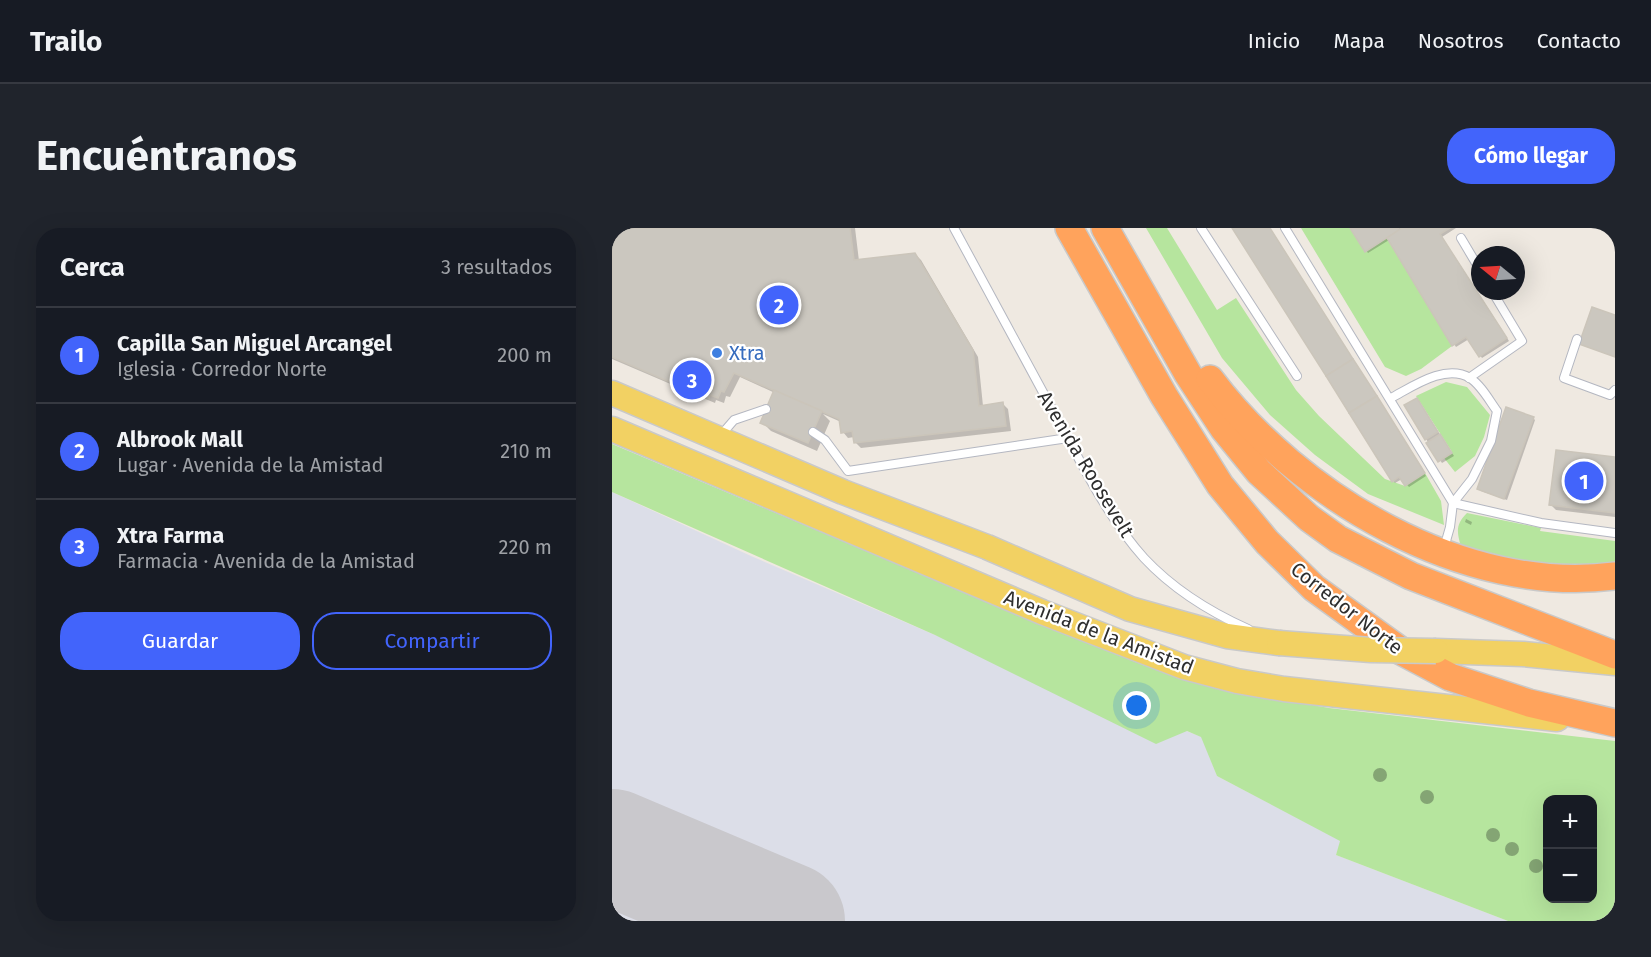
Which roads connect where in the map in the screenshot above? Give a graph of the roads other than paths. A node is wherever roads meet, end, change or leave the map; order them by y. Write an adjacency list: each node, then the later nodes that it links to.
1 (954, 228): 19 (lane, Avenida Roosevelt)
2 (1069, 228): 29 (highway, Corredor Norte)
3 (1105, 228): 8 (highway)
4 (1201, 228): 11 (lane)
5 (1286, 228): 15 (lane)
6 (1461, 238): 7 (lane)
7 (1471, 255)
8 (1131, 276): 24 (highway); 27 (highway)
9 (1497, 300): 12 (lane)
10 (1577, 339): 13 (lane)
11 (1297, 376)
12 (1469, 378): 15 (lane); 22 (lane)
13 (1615, 390)
14 (612, 393): 20 (main road, Avenida de la Amistad)
15 (1391, 398): 22 (lane)
16 (766, 409): 20 (lane)
17 (612, 429): 29 (main road, Avenida de la Amistad)
18 (813, 432): 21 (lane)
19 (1068, 438): 21 (lane); 26 (lane, Avenida Roosevelt)
20 (719, 439): 21 (main road, Avenida de la Amistad)
21 (846, 481): 26 (main road, Avenida de la Amistad)
22 (1453, 503): 23 (lane); 24 (lane)
23 (1615, 533)
24 (1443, 553): 25 (highway)
25 (1615, 576)
26 (1279, 643): 28 (main road, Avenida de la Amistad, bridge)
27 (1615, 656)
28 (1615, 663)
29 (1615, 725)

